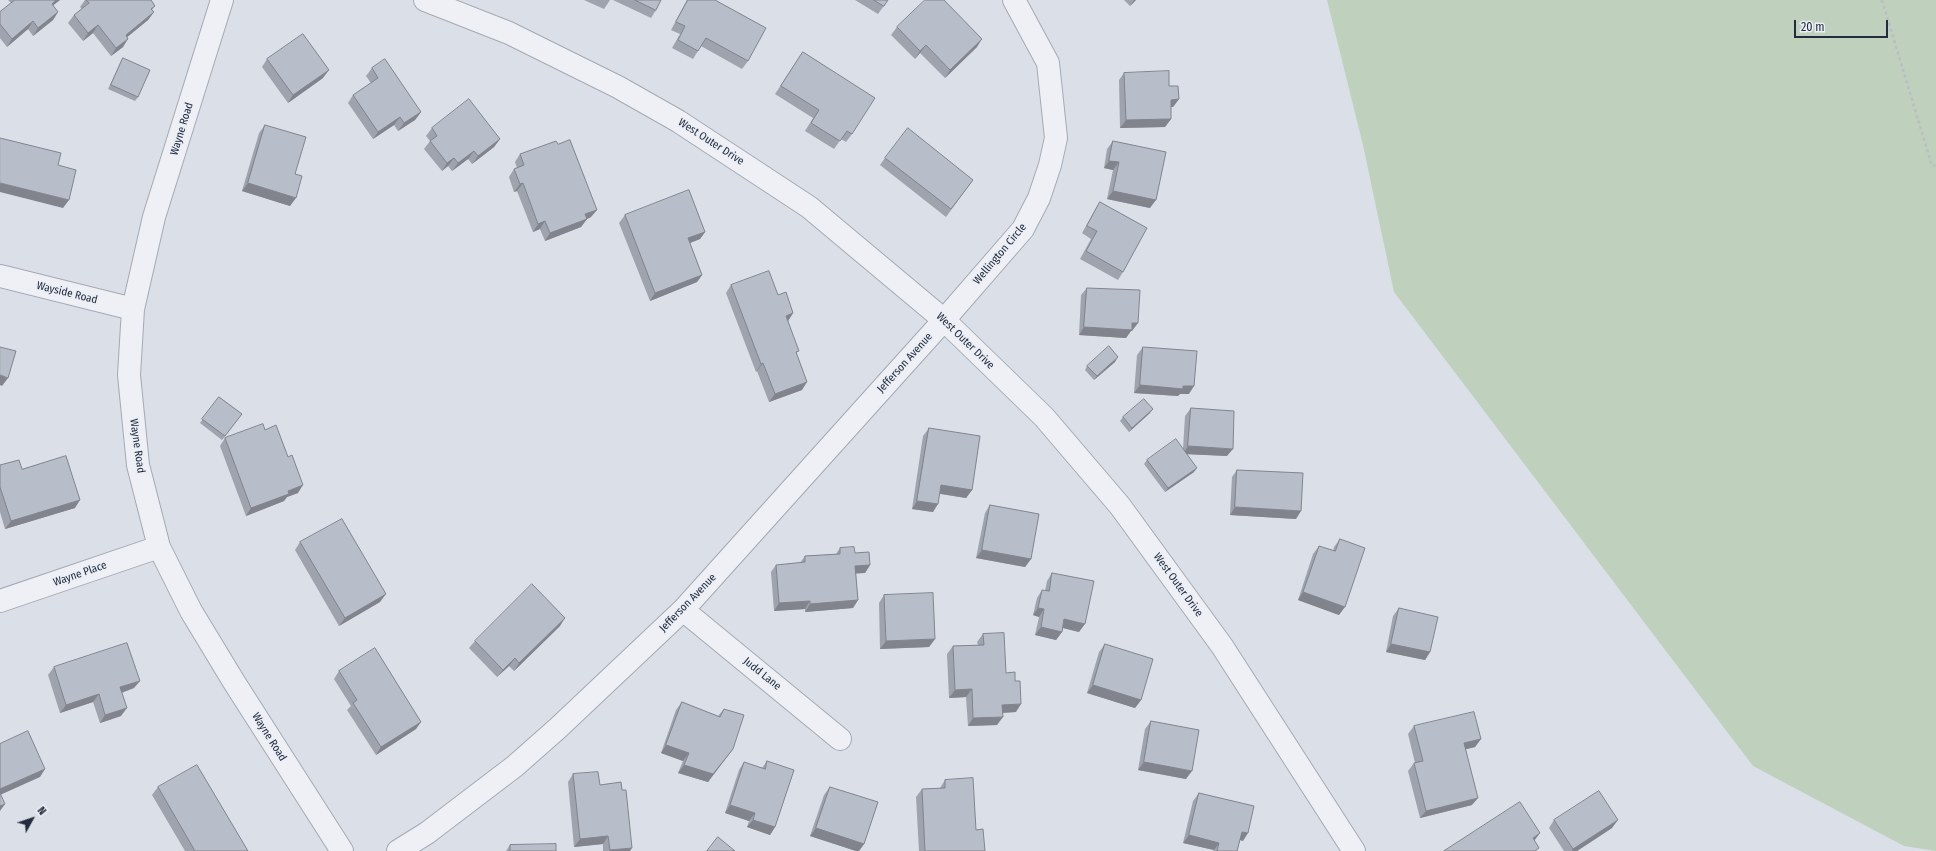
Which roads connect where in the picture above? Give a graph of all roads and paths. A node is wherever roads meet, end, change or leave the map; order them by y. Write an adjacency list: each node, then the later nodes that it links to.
1 (222, 0): 7 (street, Wayne Road)
2 (425, 0): 8 (street, West Outer Drive)
3 (1014, 0): 8 (street, Wellington Circle)
4 (1882, 0): 5 (path)
5 (1936, 165)
6 (0, 276): 7 (street, Wayside Road)
7 (133, 310): 9 (street, Wayne Road)
8 (944, 320): 11 (street, Jefferson Avenue); 15 (street, West Outer Drive)
9 (159, 546): 10 (street, Wayne Place); 13 (street, Wayne Road)
10 (0, 601)
11 (683, 610): 12 (street, Judd Lane); 14 (street, Jefferson Avenue)
12 (840, 739)
13 (342, 851)
14 (398, 851)
15 (1354, 851)

